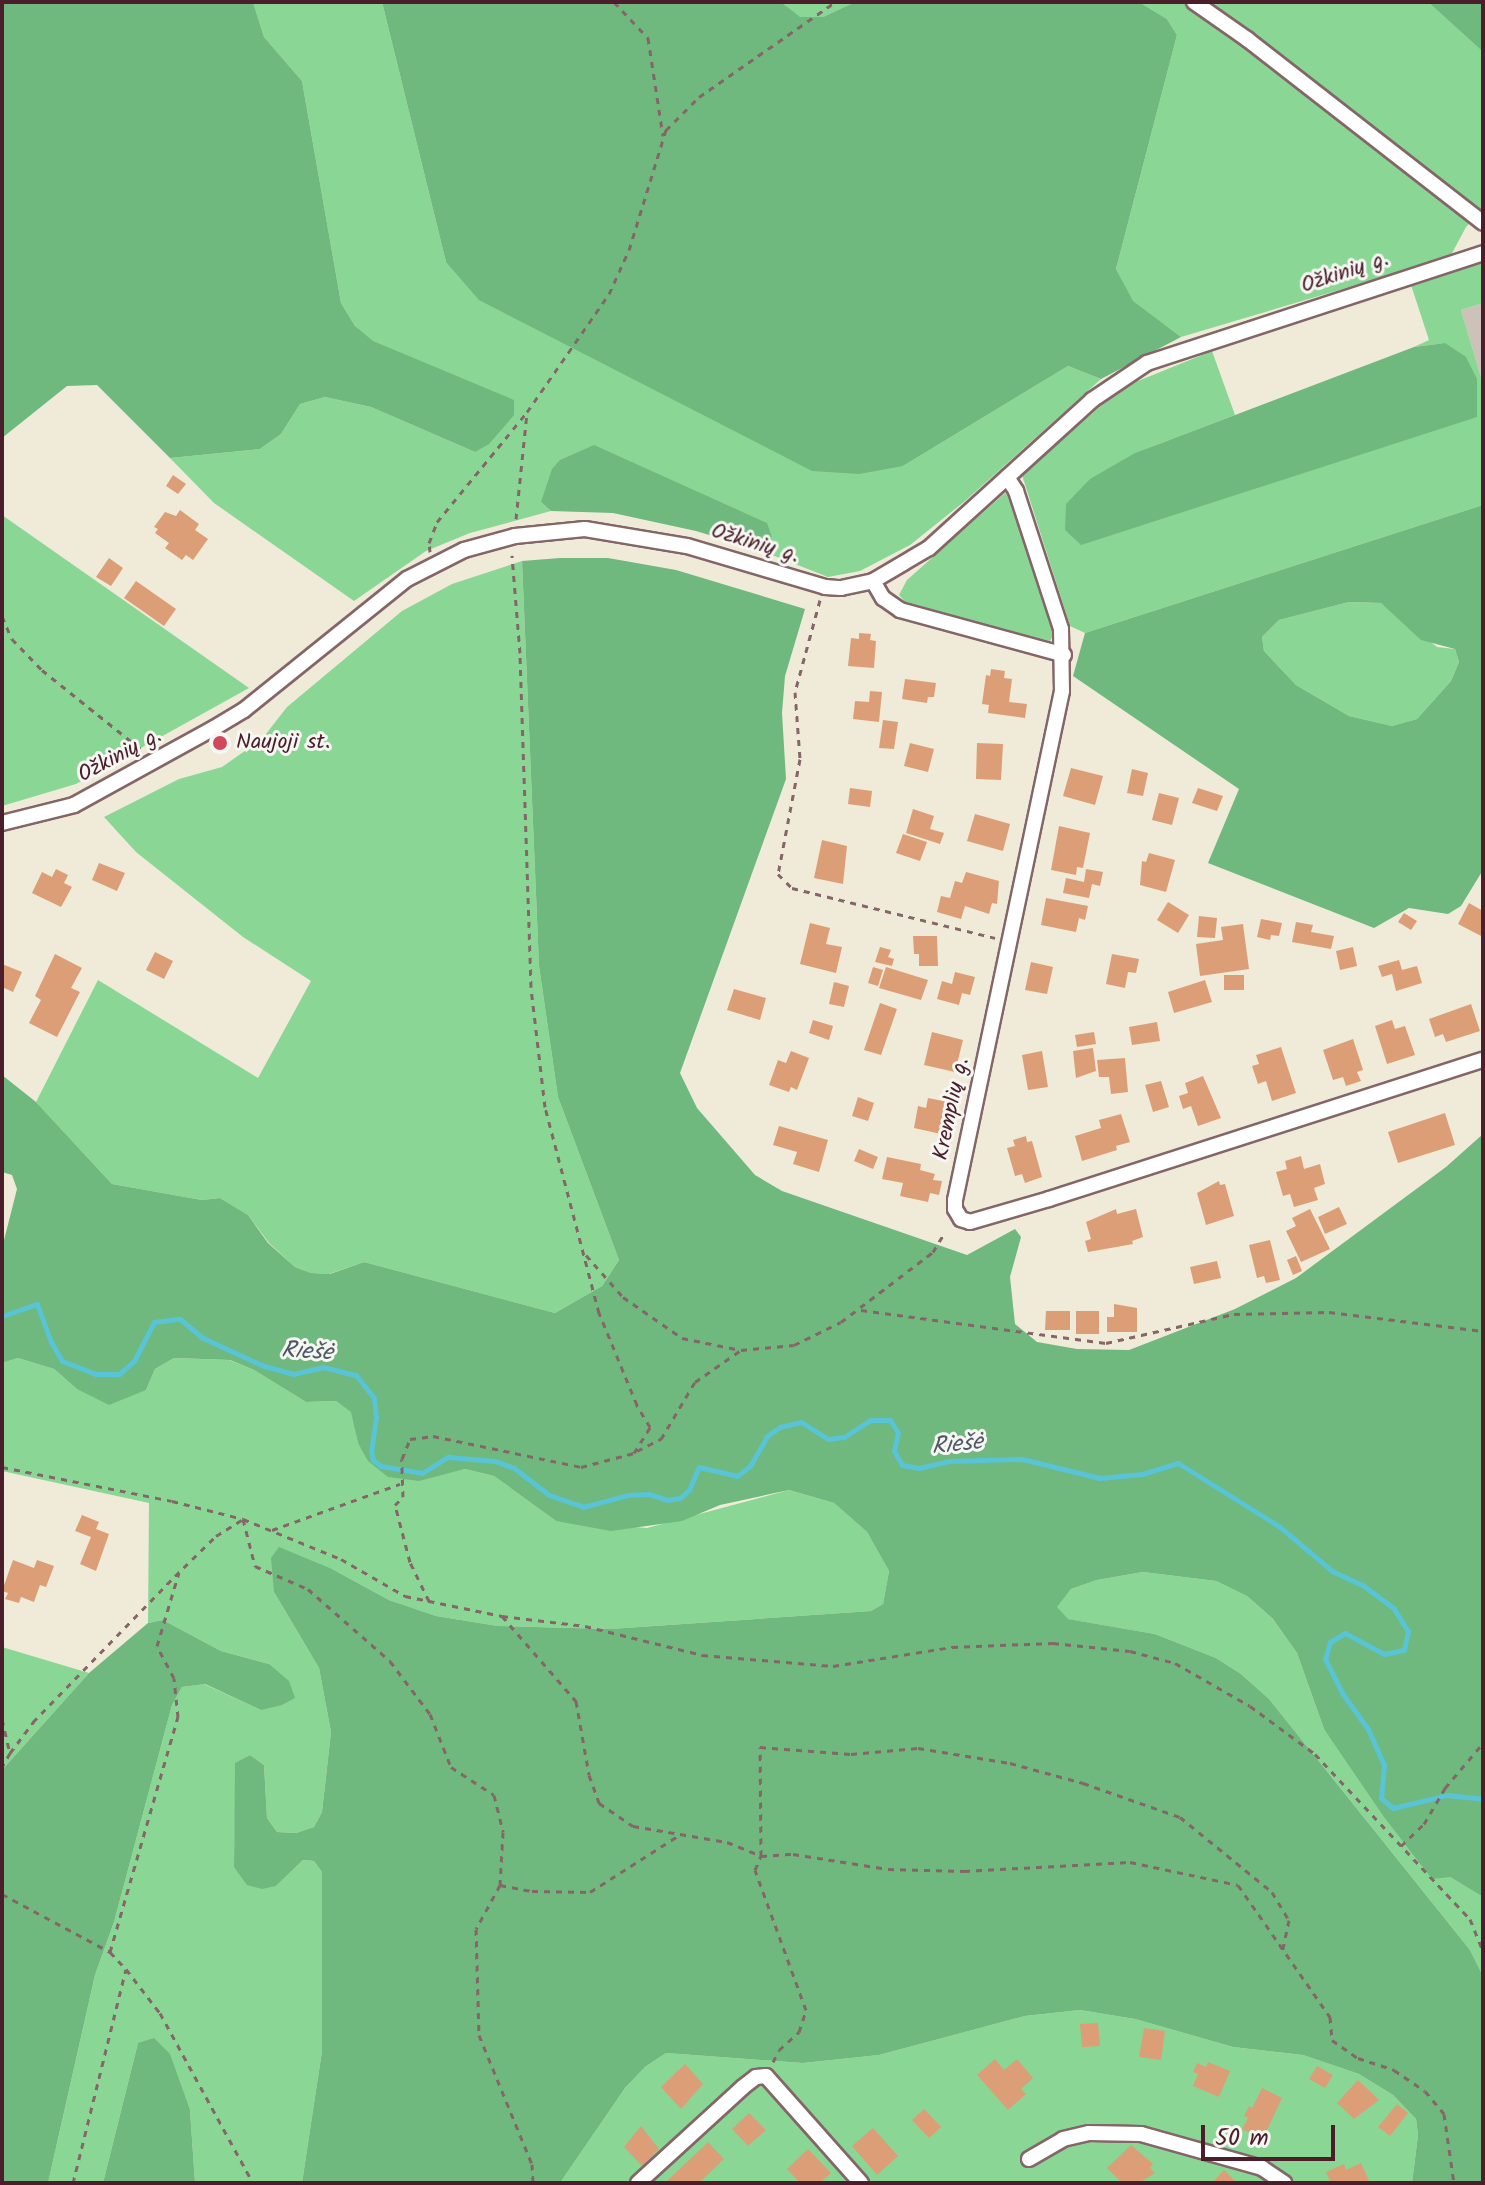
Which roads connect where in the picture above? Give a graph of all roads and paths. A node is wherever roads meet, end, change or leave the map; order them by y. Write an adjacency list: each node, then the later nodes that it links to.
1 (614, 2): 4 (path)
2 (835, 2): 4 (path)
3 (1194, 2): 5 (street)
4 (663, 137): 7 (path)
5 (1483, 223)
6 (1483, 253): 8 (street, Ožkinių g.)
7 (527, 412): 9 (path); 10 (path)
8 (1007, 477): 11 (street, Ožkinių g.); 14 (street, Kremplių g.)
9 (515, 536): 10 (street, Ožkinių g.); 12 (street, Ožkinių g.); 20 (path)
10 (435, 563): 15 (street, Ožkinių g.)
11 (873, 581): 12 (street, Ožkinių g.); 14 (street)
12 (825, 587): 17 (path)
13 (2, 616): 15 (path)
14 (1064, 655): 17 (street, Kremplių g.)
15 (155, 763): 16 (street, Ožkinių g.)
16 (2, 823)
17 (1010, 942): 18 (street, Kremplių g.)
18 (1483, 1060)
19 (945, 1232): 21 (path)
20 (585, 1254): 23 (path); 24 (path)
21 (861, 1310): 22 (path); 23 (path)
22 (1483, 1331)
23 (741, 1350): 24 (path)
24 (634, 1453): 26 (path)
25 (2, 1467): 27 (path)
26 (400, 1484): 28 (path); 30 (path)
27 (243, 1519): 28 (path); 29 (path); 39 (path)
28 (272, 1530): 30 (path)
29 (179, 1572): 34 (path); 43 (path)
30 (430, 1603): 31 (path)
31 (502, 1616): 36 (path); 37 (path)
32 (2, 1719): 34 (path)
33 (1483, 1743): 37 (path)
34 (10, 1753): 35 (path)
35 (2, 1767)
36 (681, 1834): 38 (path); 39 (path)
37 (1401, 1846): 42 (path)
38 (761, 1856): 41 (path); 41 (path); 45 (path)
39 (500, 1885): 49 (path)
40 (2, 1894): 43 (path)
41 (1283, 1949): 53 (path)
42 (1483, 1951)
43 (110, 1952): 44 (path)
44 (126, 1969): 47 (path); 48 (path)
45 (766, 2076): 50 (street); 51 (street)
46 (1029, 2159): 52 (street)
47 (73, 2183)
48 (253, 2183)
49 (533, 2183)
50 (638, 2183)
51 (861, 2183)
52 (1284, 2183)
53 (1454, 2183)

